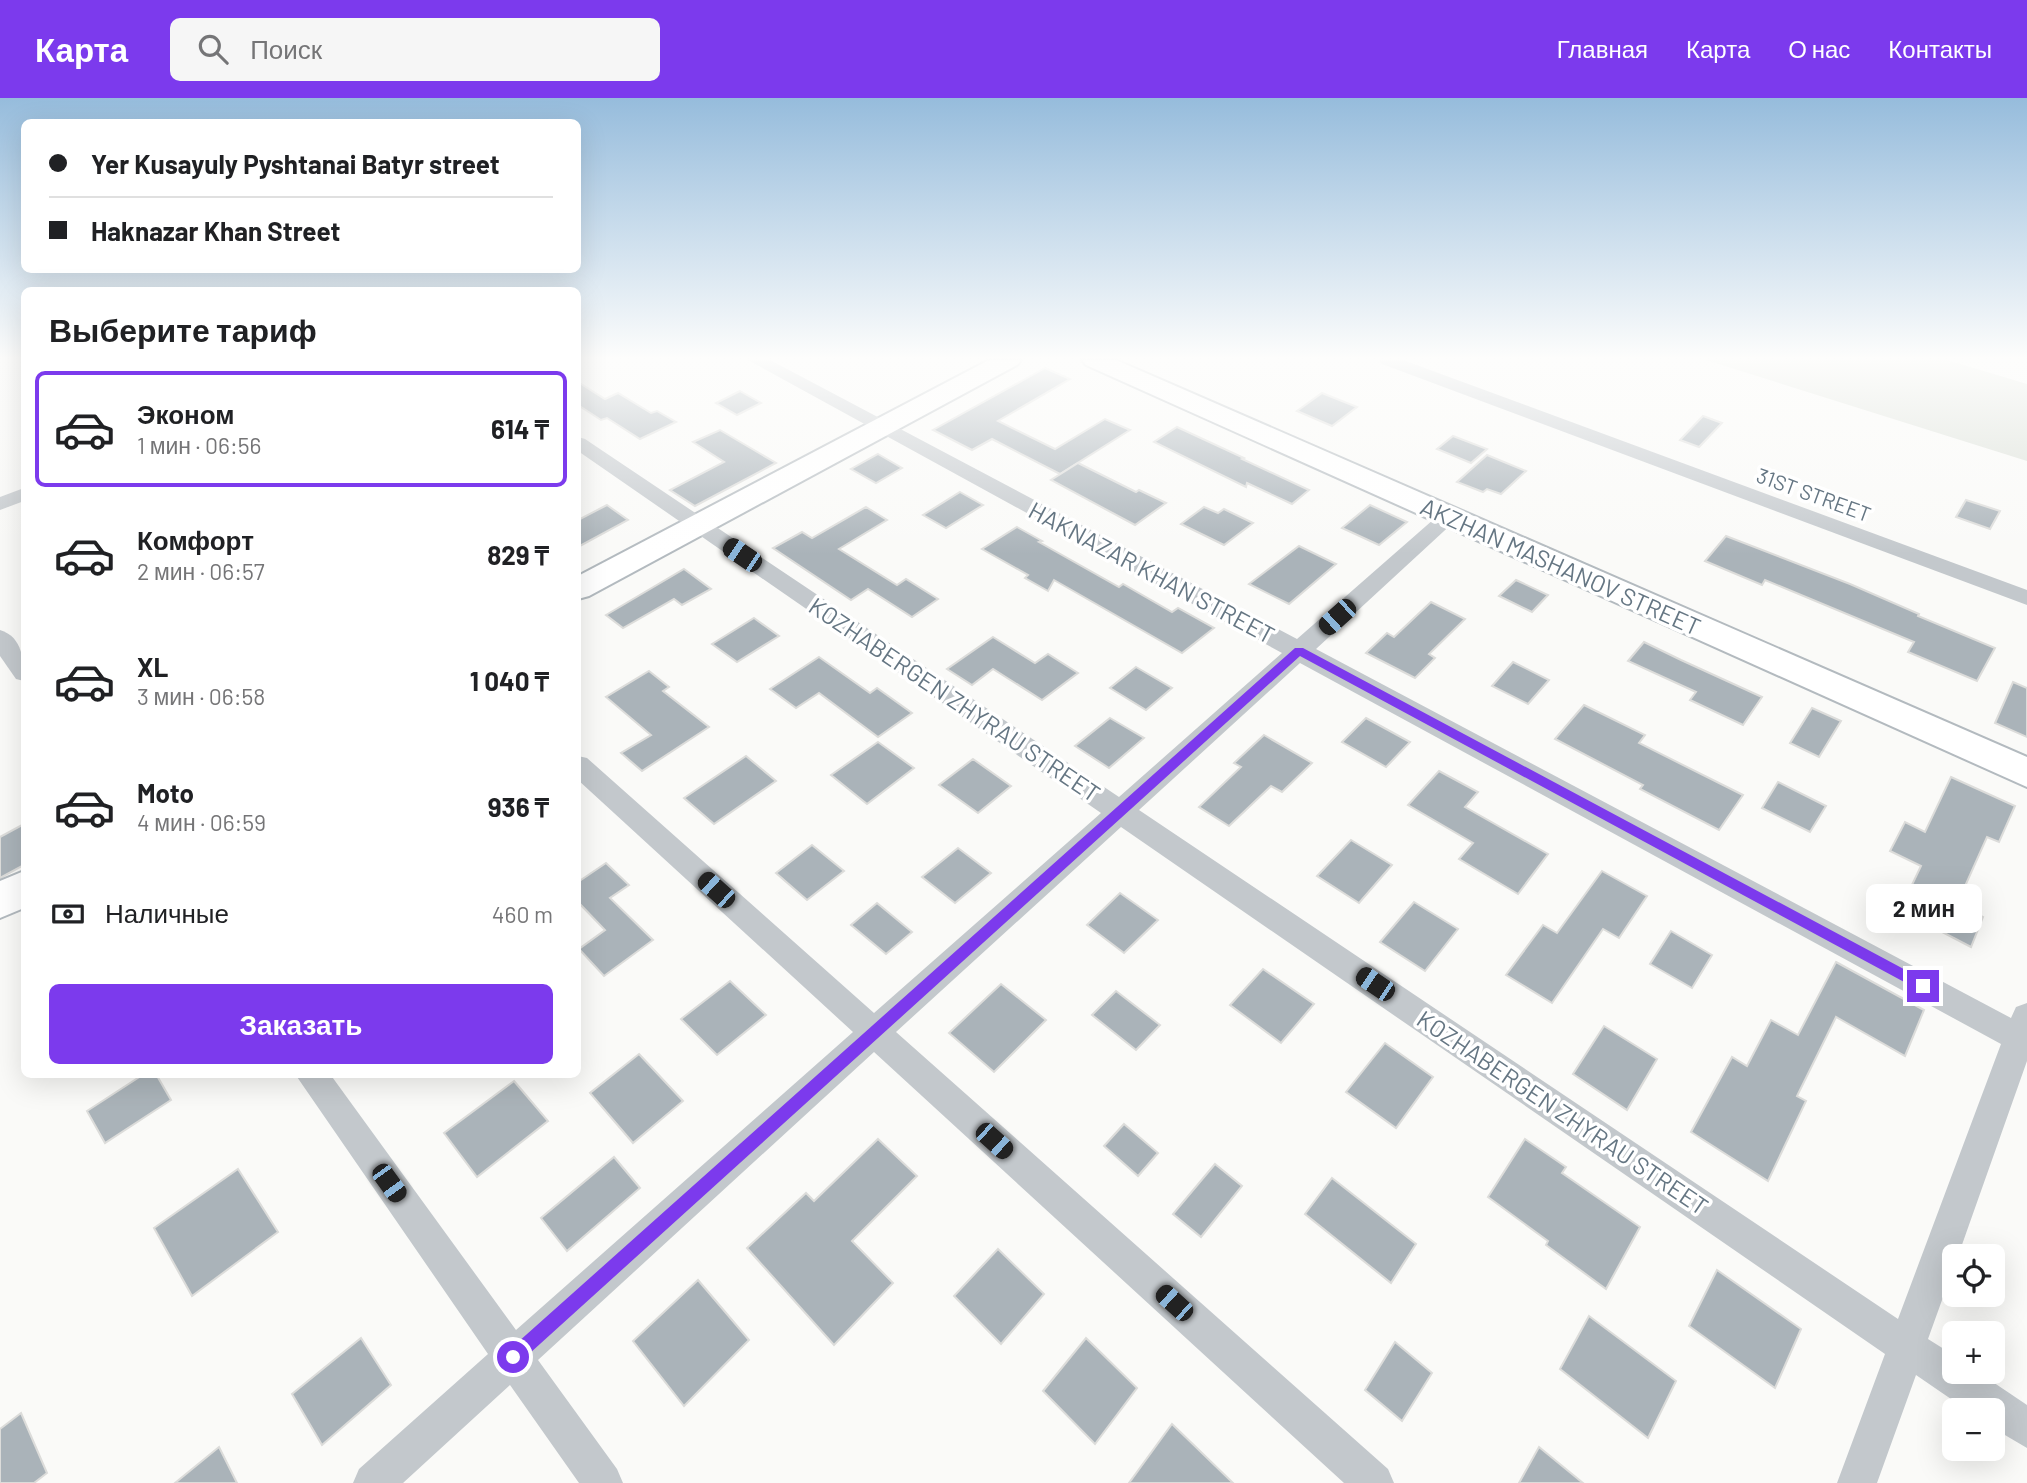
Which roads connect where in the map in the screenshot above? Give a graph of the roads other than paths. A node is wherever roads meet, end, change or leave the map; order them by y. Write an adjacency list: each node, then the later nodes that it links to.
1 (1242, 425): 7 (street, AKZHAN MASHANOV STREET)
2 (1562, 425): 10 (street, 31ST STREET)
3 (880, 426): 8 (street); 12 (street, HAKNAZAR KHAN STREET)
4 (581, 445): 8 (street, KOZHABERGEN ZHYRAU STREET)
5 (21, 495): 6 (street)
6 (0, 504)
7 (1449, 516): 12 (street); 15 (street, AKZHAN MASHANOV STREET)
8 (697, 524): 9 (street); 16 (street, KOZHABERGEN ZHYRAU STREET)
9 (581, 587)
10 (2027, 598)
11 (0, 638): 13 (street)
12 (1299, 651): 16 (street); 19 (street, HAKNAZAR KHAN STREET)
13 (21, 669)
14 (581, 768): 20 (street)
15 (2027, 773)
16 (1120, 812): 20 (street); 22 (street, KOZHABERGEN ZHYRAU STREET)
17 (21, 890): 18 (street)
18 (0, 901)
19 (2024, 1032): 22 (street)
20 (874, 1033): 23 (street); 27 (street)
21 (314, 1078): 23 (street)
22 (1907, 1346): 24 (street, KOZHABERGEN ZHYRAU STREET); 28 (street)
23 (513, 1357): 25 (street); 26 (street)
24 (2027, 1427)
25 (373, 1483)
26 (603, 1483)
27 (1374, 1483)
28 (1857, 1483)

